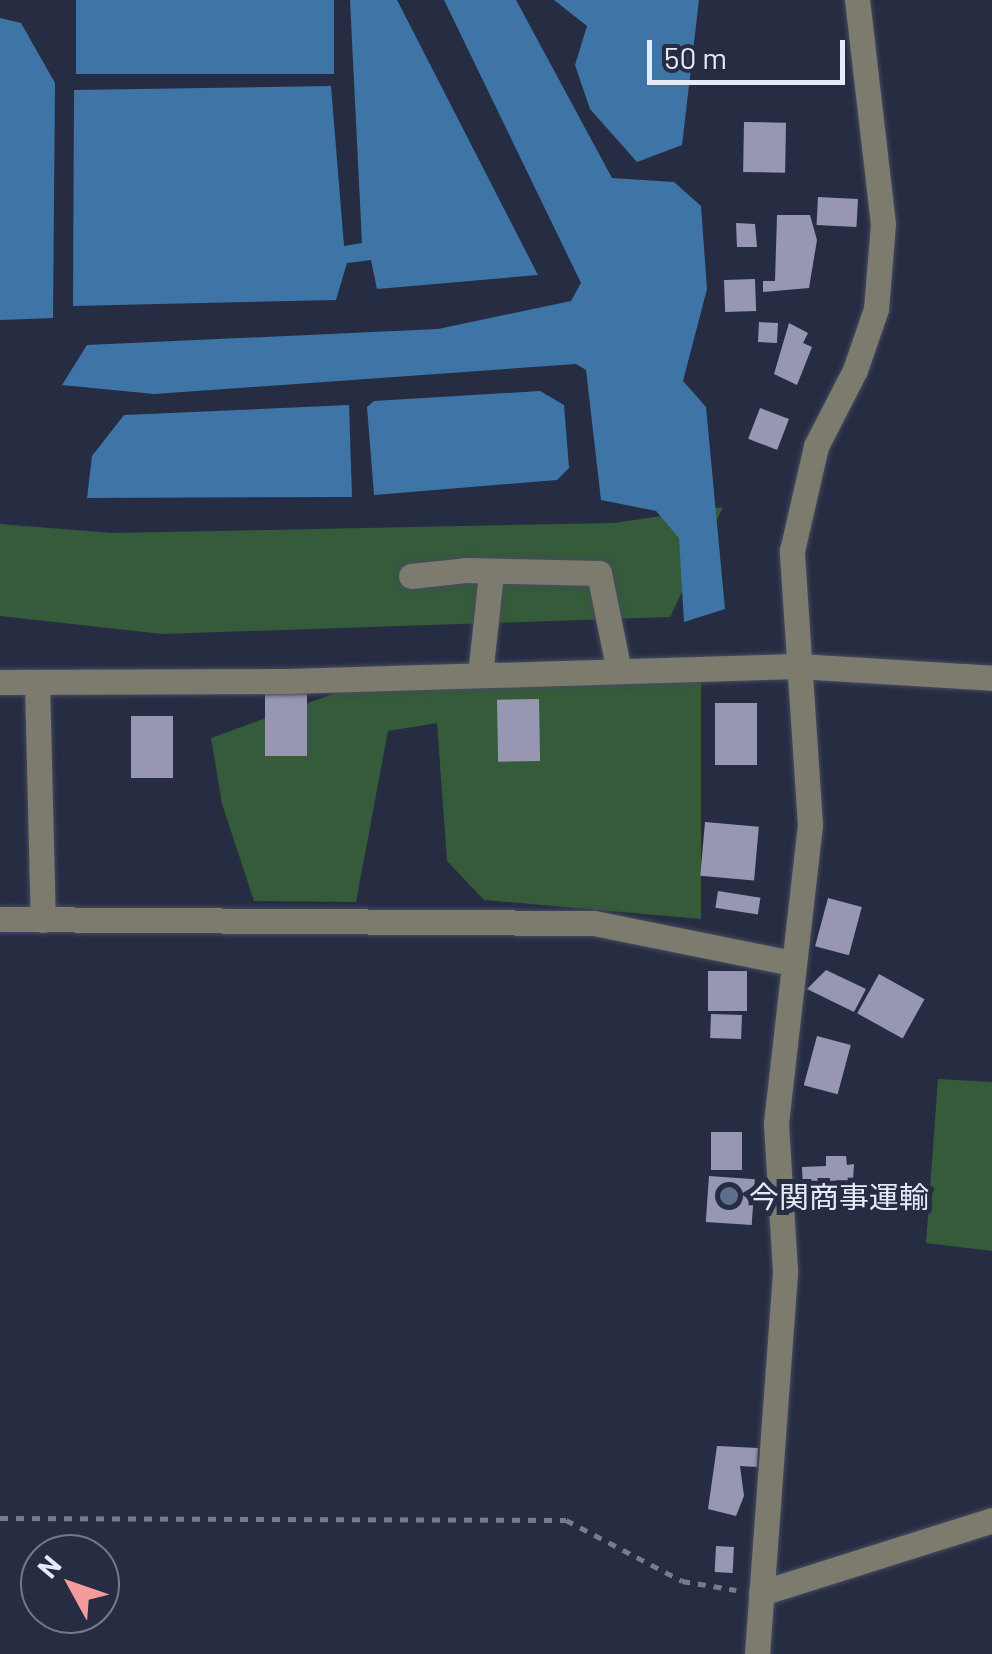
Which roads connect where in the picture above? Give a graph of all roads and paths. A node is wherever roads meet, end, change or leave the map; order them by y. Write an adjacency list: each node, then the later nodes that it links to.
1 (857, 0): 4 (street)
2 (491, 574): 3 (street); 5 (street); 6 (street)
3 (411, 576)
4 (798, 666): 5 (street); 7 (street); 12 (street)
5 (619, 671): 6 (street)
6 (480, 675): 9 (street)
7 (992, 678)
8 (0, 682): 9 (street)
9 (37, 682): 11 (street)
10 (0, 920): 11 (street)
11 (43, 920): 12 (street)
12 (792, 963): 15 (street)
13 (0, 1518): 15 (path)
14 (992, 1520): 15 (street)
15 (761, 1593): 16 (street)
16 (757, 1654)

